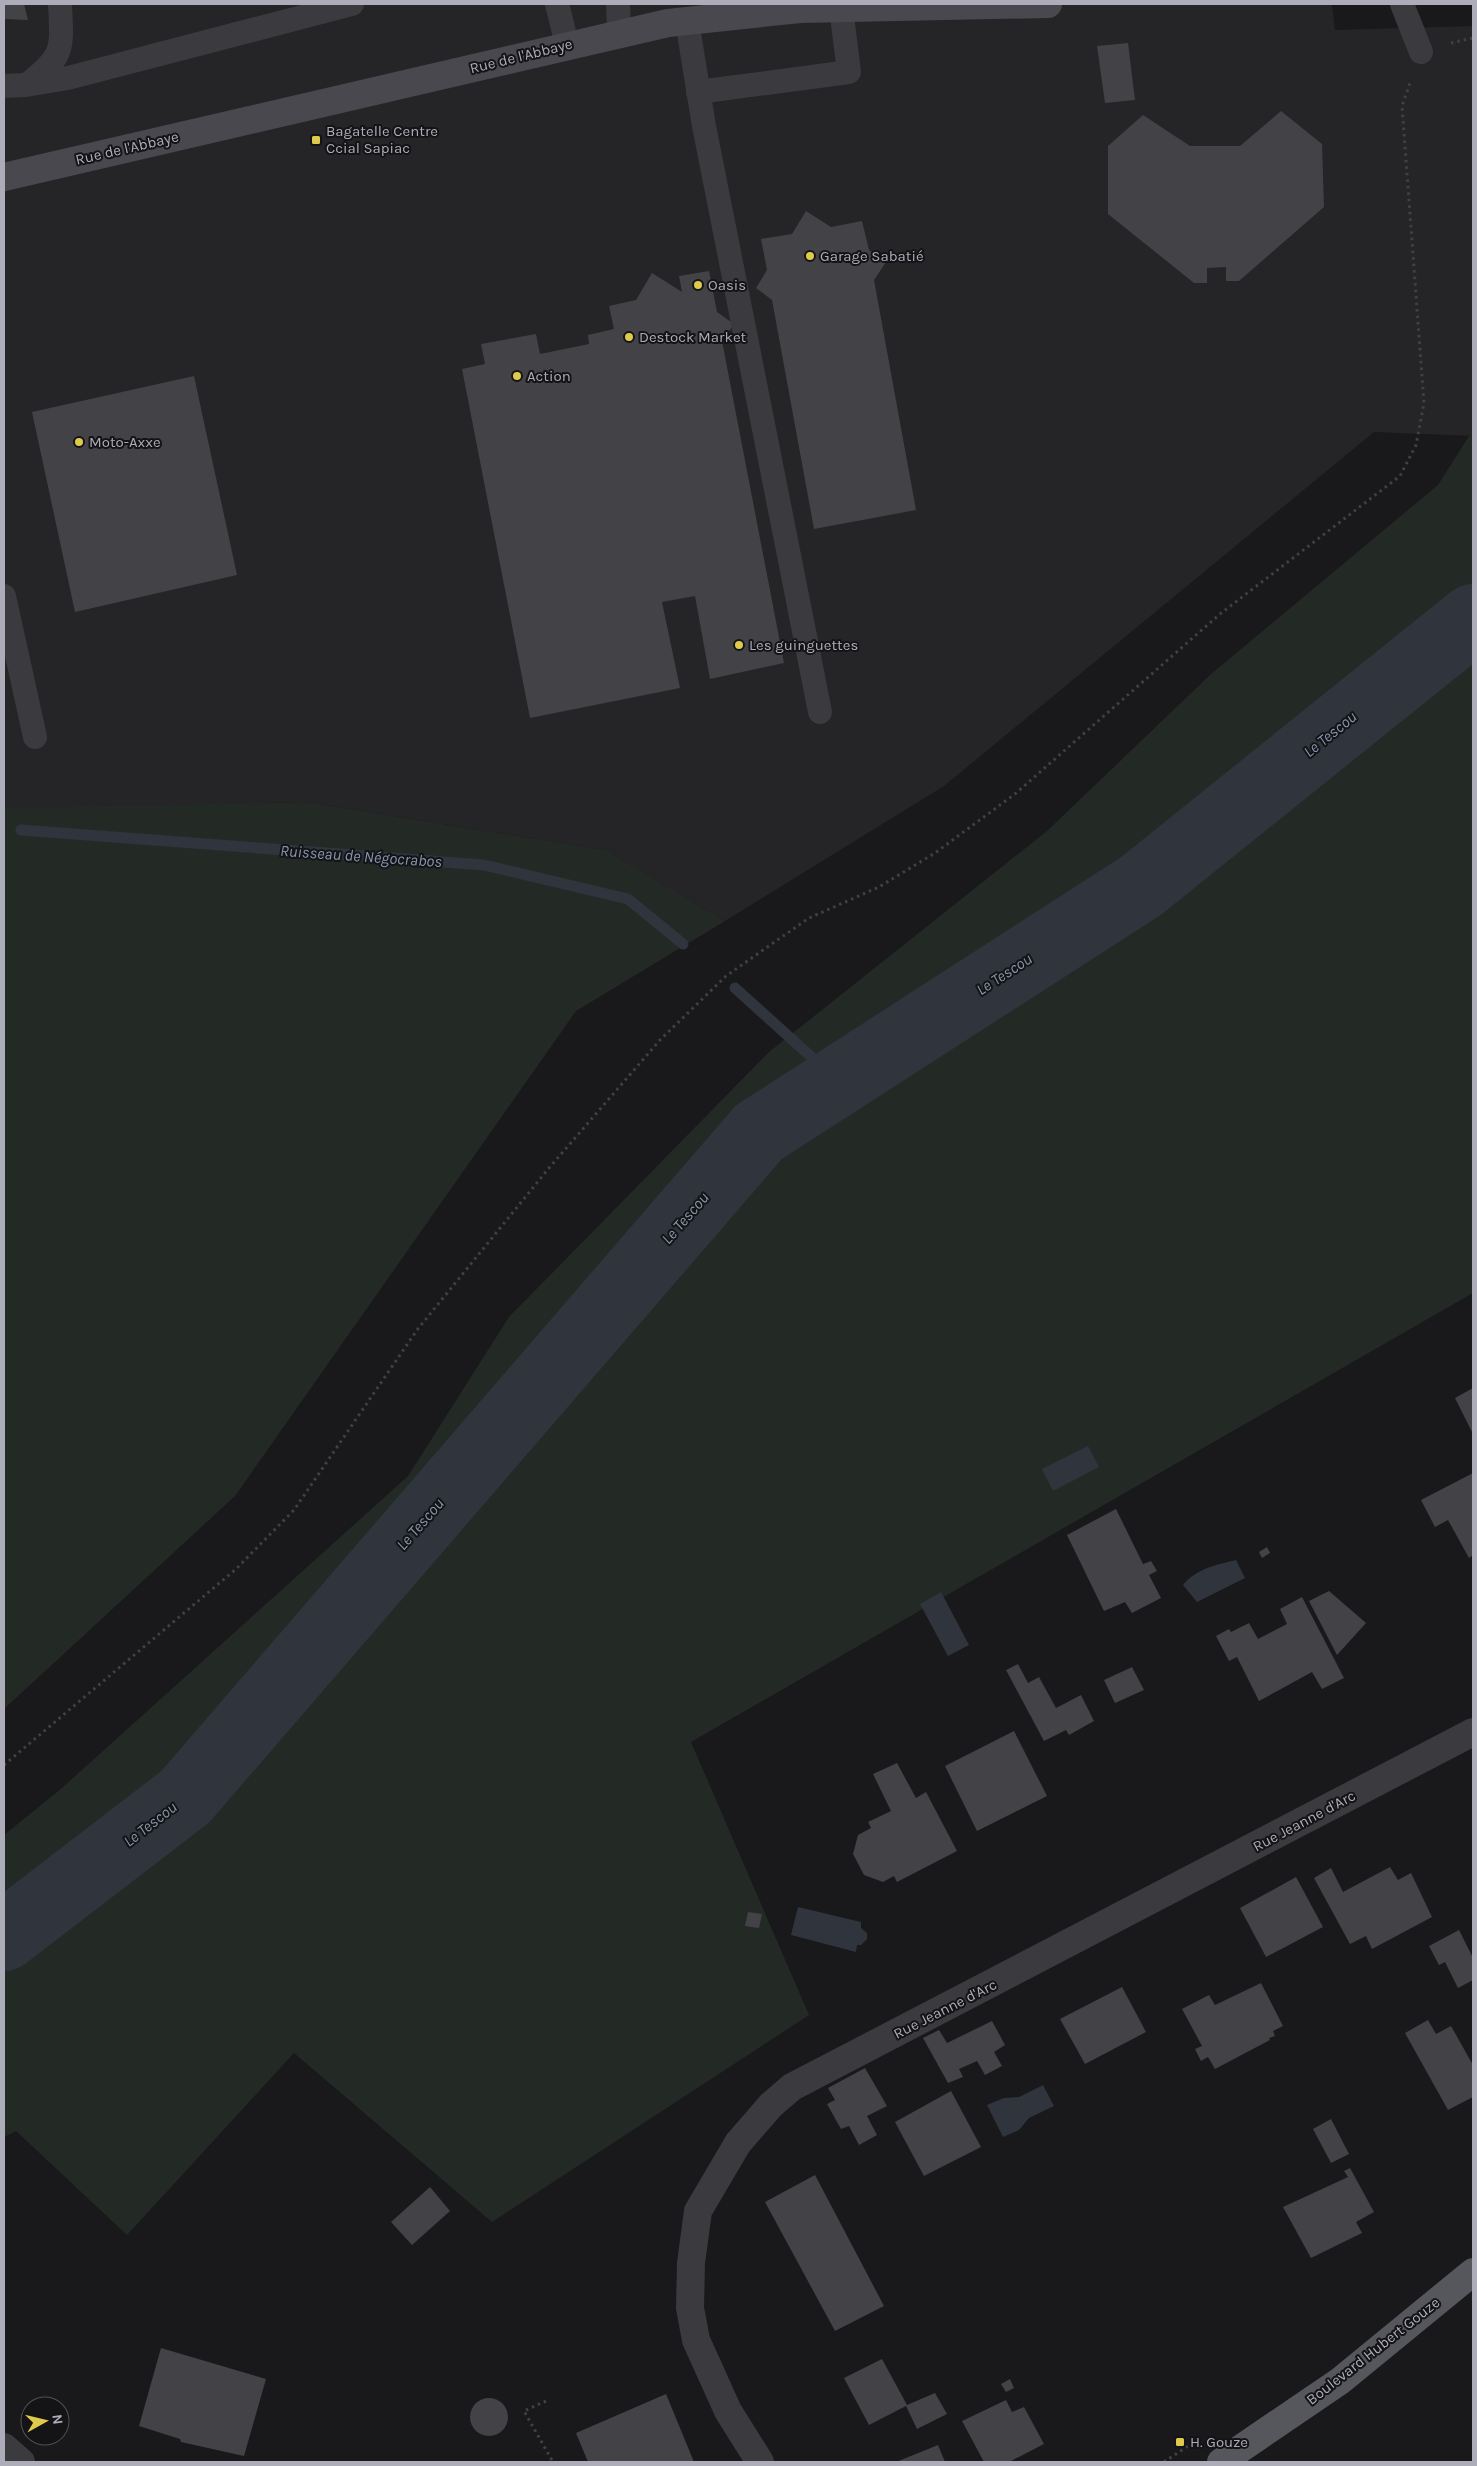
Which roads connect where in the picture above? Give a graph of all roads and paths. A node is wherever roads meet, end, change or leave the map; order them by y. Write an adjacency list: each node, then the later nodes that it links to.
1 (60, 4): 13 (lane)
2 (557, 4): 11 (lane)
3 (618, 4): 9 (lane)
4 (1048, 4): 7 (main road, Rue de l'Abbaye)
5 (1402, 4): 12 (lane)
6 (345, 5): 13 (lane)
7 (841, 8): 8 (main road, Rue de l'Abbaye); 14 (lane)
8 (688, 21): 9 (main road, Rue de l'Abbaye); 14 (lane)
9 (619, 33): 11 (main road, Rue de l'Abbaye)
10 (1473, 38): 12 (path)
11 (567, 44): 15 (main road, Rue de l'Abbaye)
12 (1421, 52): 20 (path)
13 (15, 85)
14 (698, 92): 17 (lane)
15 (4, 176)
16 (4, 596): 18 (lane)
17 (820, 712)
18 (34, 737)
19 (1473, 1732): 26 (street, Rue Jeanne d'Arc)
20 (4, 1765)
21 (1473, 2272): 27 (main road, Boulevard Hubert Gouze)
22 (546, 2402): 25 (path)
23 (4, 2447): 24 (street)
24 (21, 2462)
25 (553, 2462)
26 (760, 2462)
27 (1221, 2462)

